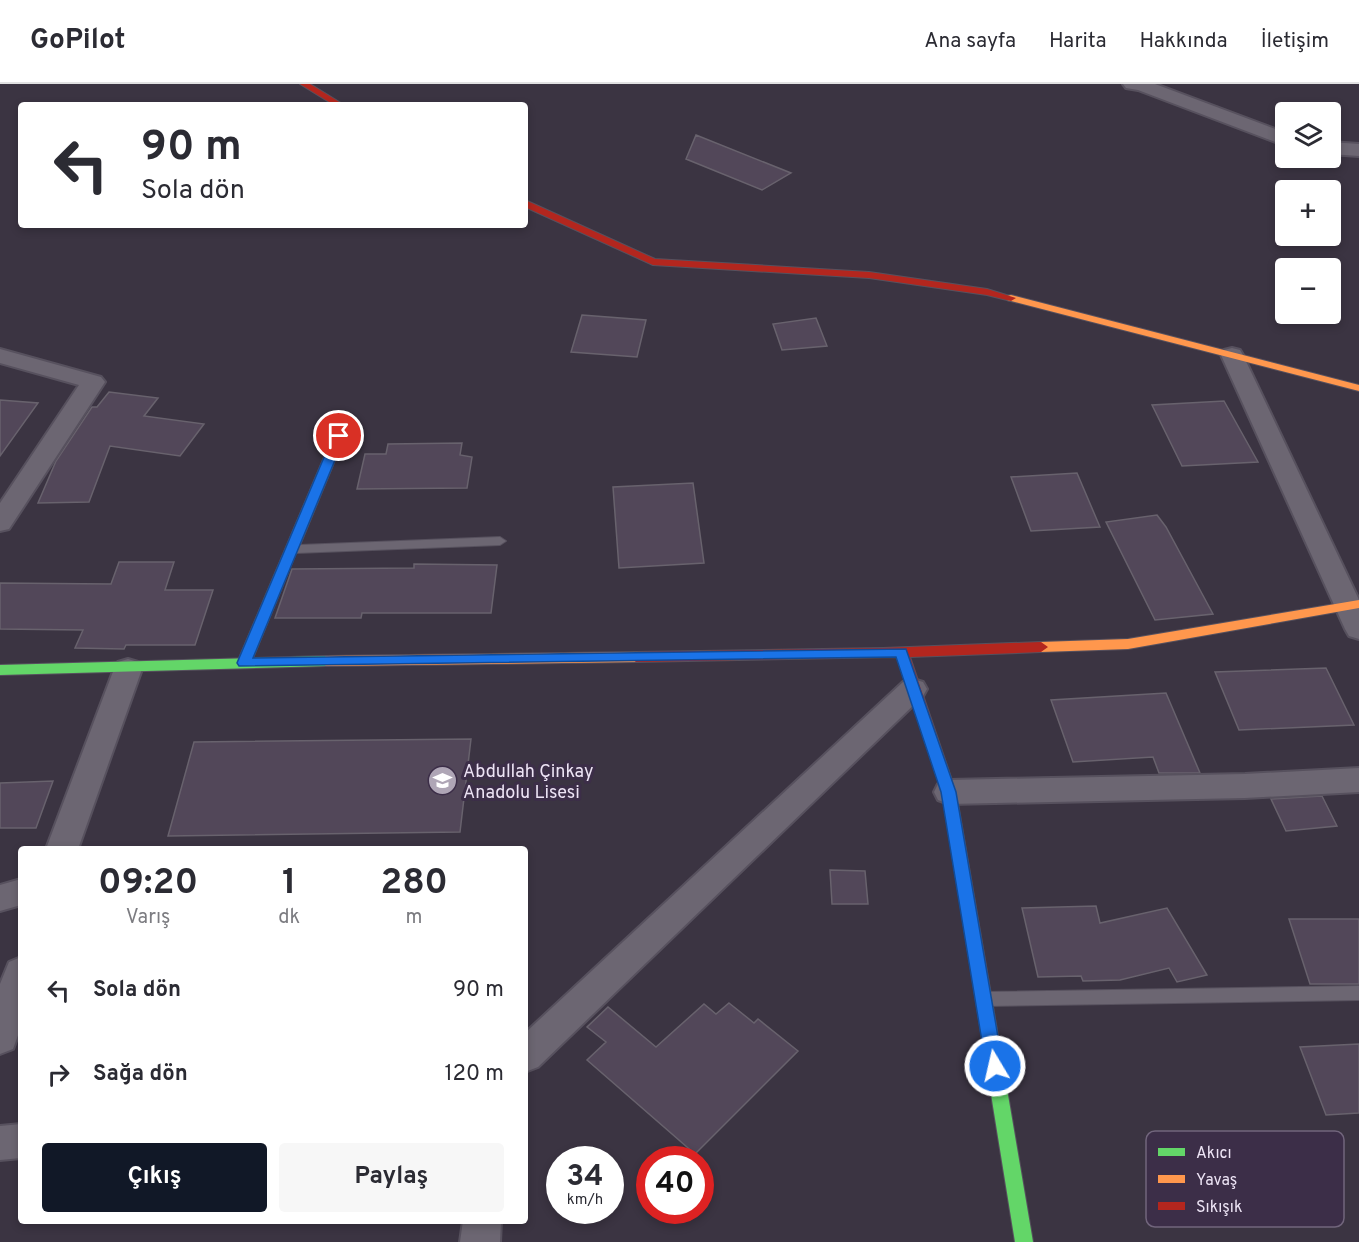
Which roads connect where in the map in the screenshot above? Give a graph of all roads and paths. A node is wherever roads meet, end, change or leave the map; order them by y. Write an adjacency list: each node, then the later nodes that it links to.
1 (304, 84): 3 (street)
2 (1132, 84): 4 (street)
3 (335, 102)
4 (1275, 136)
5 (1341, 149): 6 (street)
6 (1359, 150)
7 (528, 204): 8 (street)
8 (1232, 355): 10 (street); 15 (street)
9 (0, 356): 12 (street)
10 (1359, 388)
11 (339, 436): 14 (lane)
12 (0, 523)
13 (500, 541): 14 (lane)
14 (292, 549): 18 (lane)
15 (1354, 604): 16 (street); 17 (street)
16 (1359, 629)
17 (902, 652): 18 (street); 21 (street)
18 (244, 663): 19 (street)
19 (128, 669): 20 (street); 24 (street)
20 (0, 670)
21 (913, 689): 23 (street); 31 (street)
22 (1359, 780): 23 (street)
23 (949, 792): 29 (street)
24 (63, 846)
25 (18, 893): 26 (street)
26 (0, 898)
27 (18, 981): 30 (street)
28 (1359, 993): 29 (lane)
29 (984, 999): 36 (street)
30 (0, 1038)
31 (528, 1053)
32 (18, 1141): 33 (street)
33 (0, 1143)
34 (482, 1224): 35 (street)
35 (480, 1242)
36 (1024, 1242)

